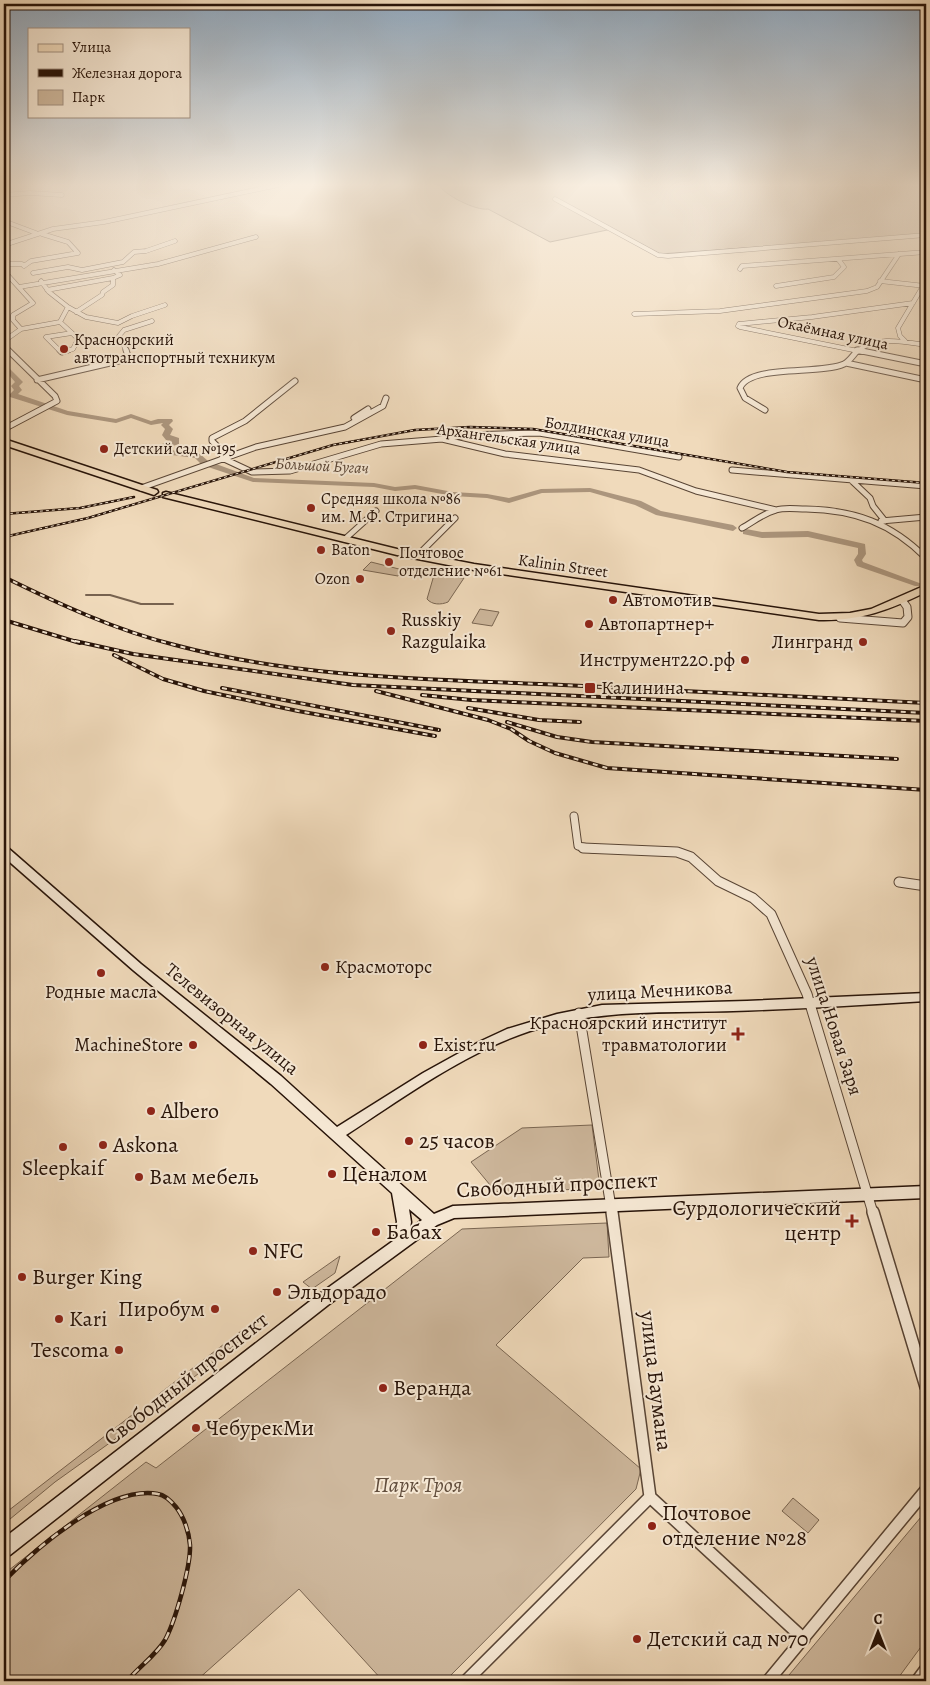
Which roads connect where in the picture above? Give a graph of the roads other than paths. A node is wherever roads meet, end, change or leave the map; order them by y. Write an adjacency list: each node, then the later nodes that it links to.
1 (29, 263): 8 (street)
2 (120, 263): 12 (street)
3 (158, 263): 10 (street)
4 (782, 263): 9 (street)
5 (841, 263): 17 (street)
6 (892, 263): 14 (street)
7 (4, 264): 8 (street)
8 (24, 266): 12 (street)
9 (740, 269)
10 (114, 270): 13 (street); 16 (street)
11 (4, 271): 19 (street)
12 (33, 273): 16 (street)
13 (113, 278): 20 (street); 24 (street)
14 (880, 281): 18 (street); 25 (street)
15 (926, 281): 18 (street)
16 (44, 283): 19 (street); 20 (street)
17 (776, 286)
18 (925, 286): 21 (street)
19 (19, 287): 28 (street)
20 (47, 290): 23 (street)
21 (913, 303): 31 (street); 34 (street, Окаёмная улица)
22 (165, 305): 24 (street)
23 (68, 307): 24 (street); 27 (street)
24 (76, 312)
25 (634, 314)
26 (152, 321): 37 (street)
27 (60, 322): 28 (street); 29 (street)
28 (21, 329): 30 (street)
29 (72, 333): 29 (street)
30 (4, 341)
31 (905, 341): 32 (street); 34 (street)
32 (926, 345)
33 (4, 346): 37 (street)
34 (858, 350): 35 (street); 36 (street, Окаёмная улица)
35 (846, 363): 38 (street); 42 (street)
36 (926, 364)
37 (37, 380): 44 (street)
38 (926, 380)
39 (295, 381): 48 (street)
40 (386, 398): 43 (street)
41 (368, 409): 43 (street)
42 (765, 410)
43 (352, 424): 48 (street)
44 (4, 429)
45 (442, 439): 47 (street, Болдинская улица); 48 (street, Архангельская улица); 53 (street, Архангельская улица)
46 (4, 442): 52 (main road, Kalinin Street)
47 (679, 457)
48 (222, 458): 52 (street)
49 (732, 470): 50 (street)
50 (852, 481): 51 (street); 57 (street)
51 (926, 486)
52 (141, 488): 59 (main road, Kalinin Street)
53 (776, 510): 57 (street, Архангельская улица); 58 (street)
54 (376, 511): 59 (street)
55 (926, 517): 57 (street)
56 (454, 518): 60 (street)
57 (882, 521): 61 (street)
58 (742, 528)
59 (345, 539): 60 (main road, Kalinin Street)
60 (417, 556): 64 (main road, Kalinin Street)
61 (926, 558)
62 (926, 588): 63 (main road, Kalinin Street)
63 (902, 600): 64 (main road, Kalinin Street); 64 (street)
64 (838, 617)
65 (574, 816): 70 (street, улица Новая Заря)
66 (4, 851): 72 (street, Телевизорная улица)
67 (898, 882): 68 (street)
68 (926, 886)
69 (926, 996): 70 (street, улица Мечникова)
70 (809, 1002): 71 (street, улица Мечникова); 75 (street, улица Новая Заря)
71 (579, 1013): 72 (street, улица Мечникова); 76 (street, улица Баумана)
72 (336, 1134): 73 (street, Телевизорная улица)
73 (398, 1189): 77 (street, Телевизорная улица); 78 (street)
74 (926, 1192): 75 (street, Свободный проспект)
75 (869, 1194): 76 (street, Свободный проспект); 79 (street, улица Новая Заря)
76 (610, 1204): 77 (street, Свободный проспект); 81 (street, улица Баумана)
77 (432, 1220): 78 (street, Свободный проспект)
78 (400, 1244): 82 (street, Свободный проспект)
79 (926, 1387)
80 (926, 1490): 83 (street)
81 (650, 1497): 83 (street); 85 (street)
82 (4, 1548)
83 (804, 1639): 86 (street)
84 (926, 1669): 87 (street)
85 (466, 1681)
86 (768, 1681)
87 (917, 1681)

